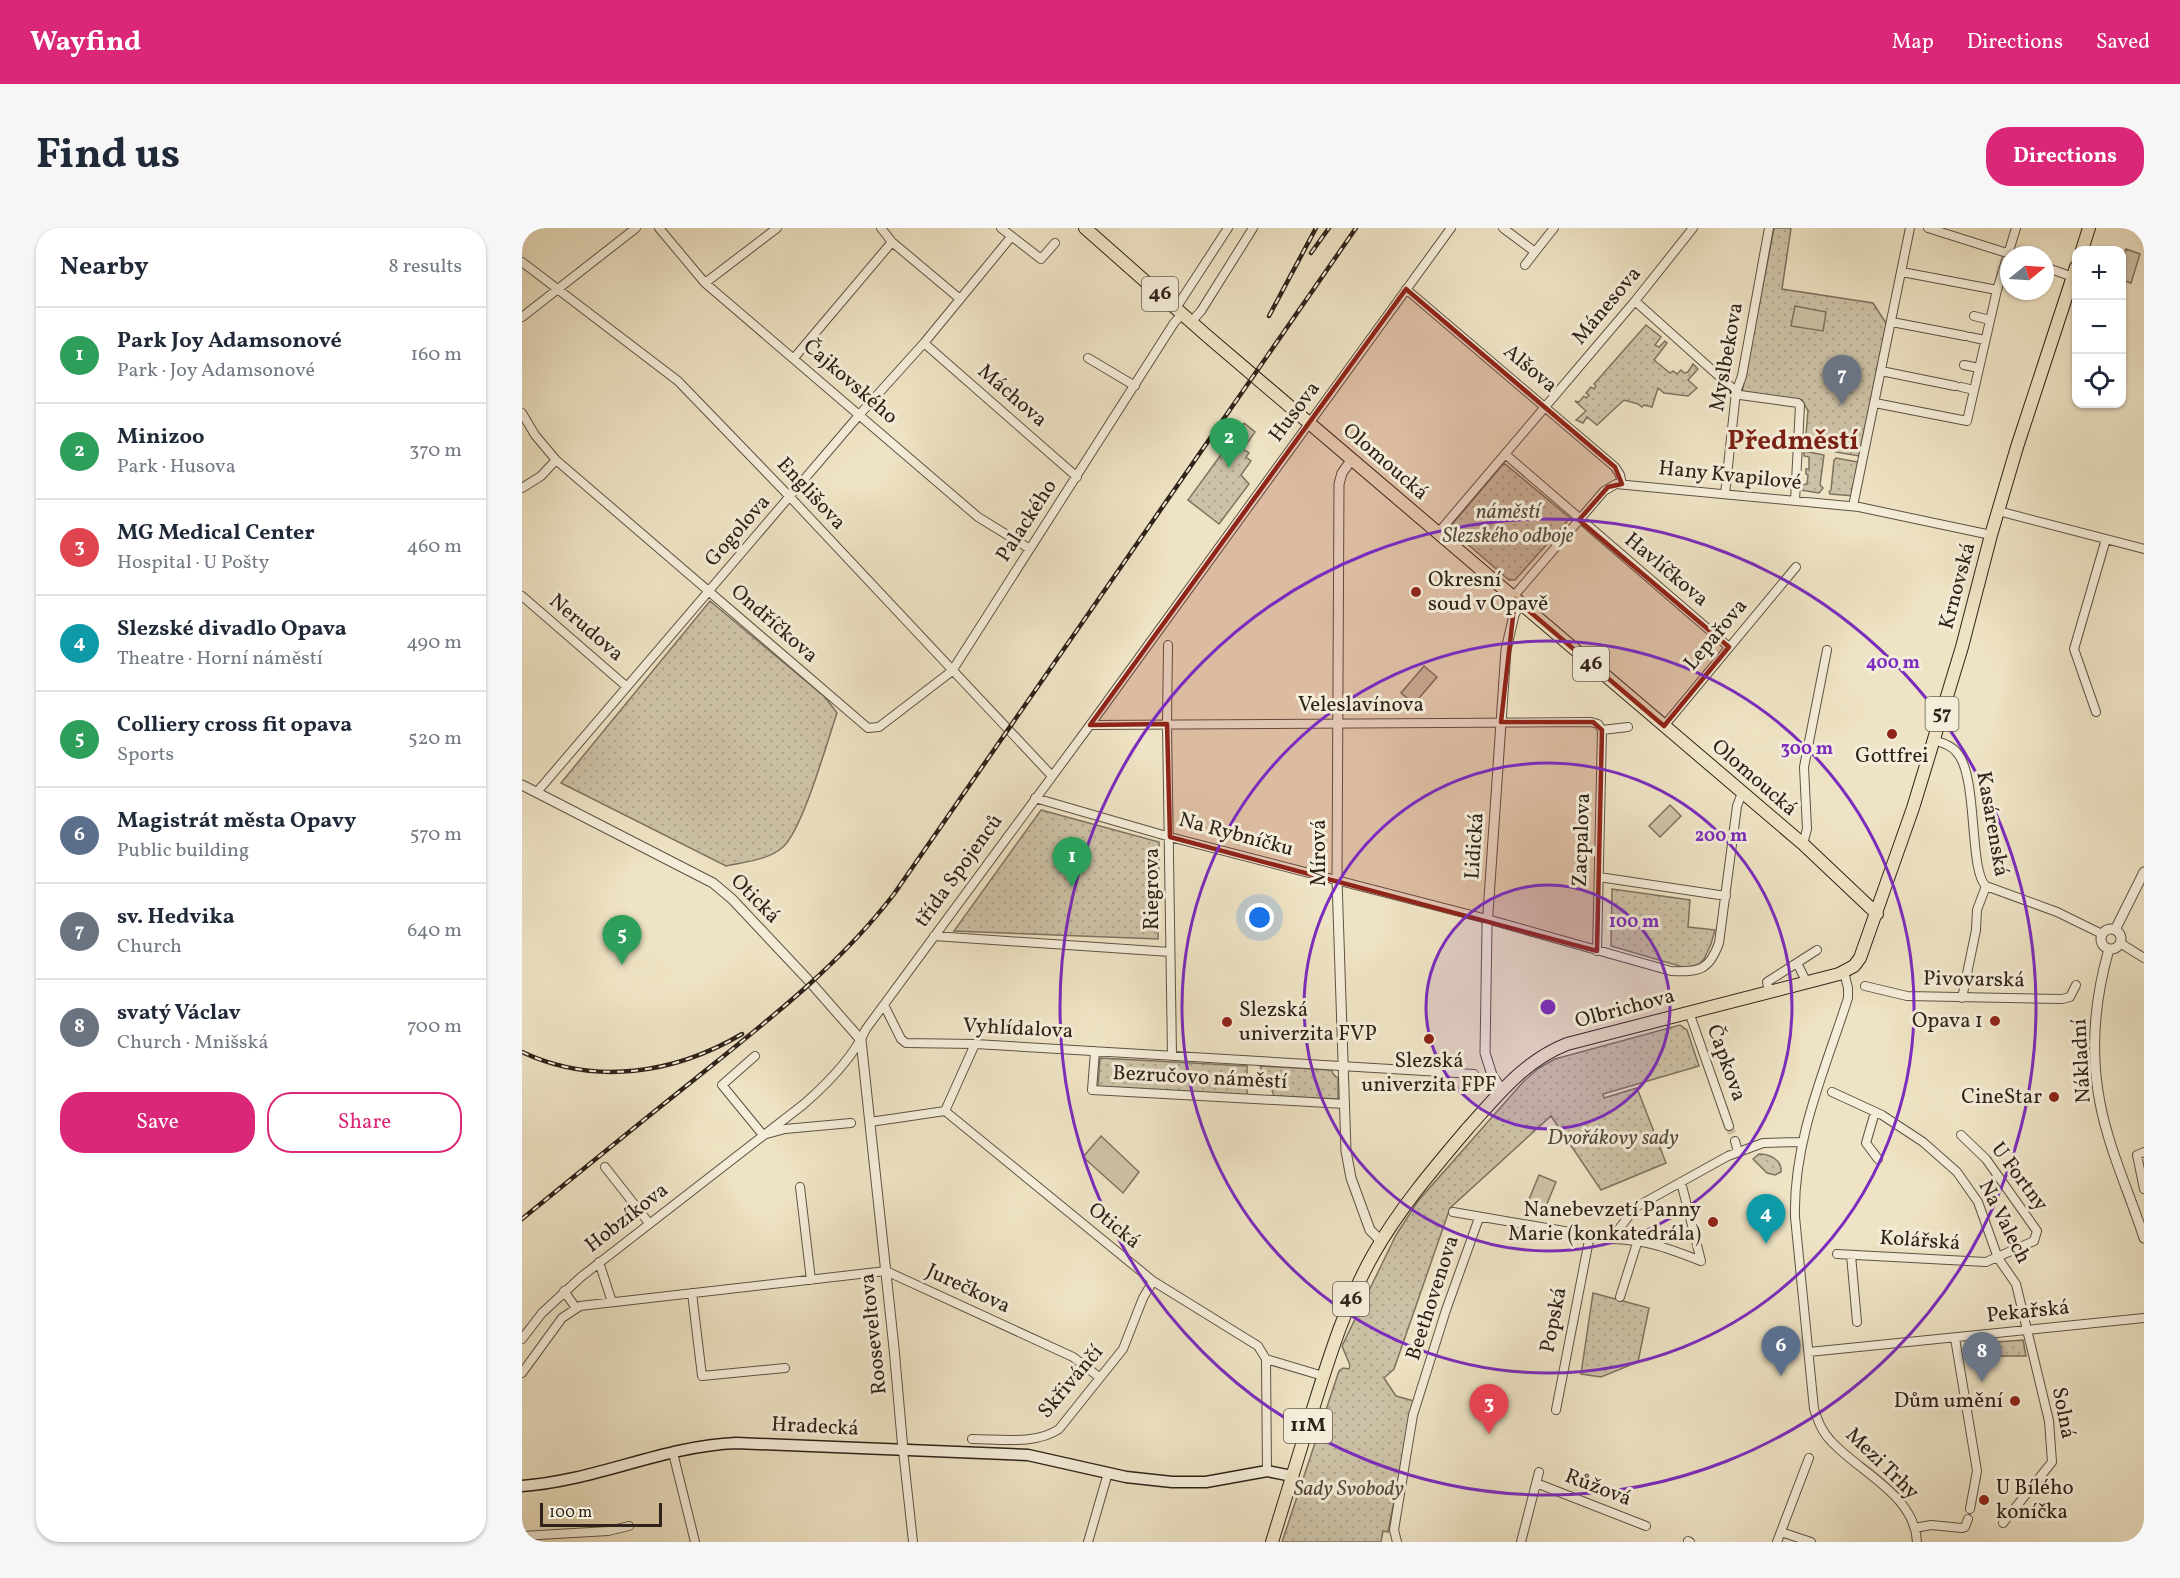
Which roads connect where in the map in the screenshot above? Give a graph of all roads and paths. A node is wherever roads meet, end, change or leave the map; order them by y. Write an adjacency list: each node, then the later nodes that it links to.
1 (636, 228): 34 (street)
2 (659, 228): 32 (street, Čajkovského)
3 (777, 228): 32 (street)
4 (881, 228): 19 (street)
5 (1001, 228): 18 (street)
6 (1085, 228): 38 (main road, Olomoucká / 46)
7 (1228, 228): 38 (street)
8 (1253, 228): 38 (street)
9 (1451, 228): 33 (street, Husova)
10 (1503, 228): 24 (street)
11 (1554, 228): 24 (street)
12 (1693, 228): 37 (street, Mánesova)
13 (1769, 228): 52 (street, Myslbekova)
14 (1910, 228): 28 (street)
15 (1928, 228): 23 (street)
16 (2016, 228): 21 (street)
17 (2089, 228): 22 (main road)
18 (1011, 237): 20 (street); 36 (street, Gogolova)
19 (892, 242): 36 (street); 45 (street)
20 (1055, 243)
21 (2011, 246)
22 (2083, 246)
23 (2000, 251)
24 (1535, 252): 26 (street)
25 (522, 262): 34 (street, Englišova)
26 (1525, 266)
27 (2054, 268): 29 (street)
28 (1902, 272): 35 (street); 42 (street)
29 (2072, 272)
30 (2000, 281): 35 (street)
31 (2072, 281): 68 (main road, Krnovská / 57)
32 (705, 283): 45 (street, Čajkovského)
33 (1406, 289): 54 (street, Alšova); 57 (street, Husova)
34 (558, 290): 40 (street); 65 (street, Englišova)
35 (1997, 290): 41 (street)
36 (960, 299): 44 (street, Gogolova)
37 (1635, 301): 52 (street); 54 (street, Mánesova)
38 (1183, 315): 50 (street, Palackého); 57 (main road, Olomoucká / 46)
39 (1974, 316): 41 (street)
40 (522, 317)
41 (1990, 320): 43 (street)
42 (1892, 322): 43 (street); 49 (street)
43 (1985, 340): 48 (street)
44 (924, 343): 56 (street, Gogolova); 61 (street, Máchova)
45 (794, 358): 56 (street, Čajkovského)
46 (1088, 358): 50 (street)
47 (1964, 365): 48 (street)
48 (1979, 368): 51 (street)
49 (1881, 371): 51 (street); 53 (street)
50 (1135, 386): 61 (street, Palackého)
51 (1974, 390): 53 (street)
52 (1736, 392): 64 (street, Myslbekova); 66 (street)
53 (1875, 403): 67 (street)
54 (1546, 406): 58 (street); 62 (street, Alšova)
55 (522, 412): 60 (street, Ondříčkova)
56 (860, 414): 65 (street, Gogolova); 73 (street, Čajkovského)
57 (1309, 423): 59 (main road, Olomoucká / 46); 88 (street, Husova)
58 (1505, 454): 69 (street, Havlíčkova); 70 (street)
59 (1352, 459): 70 (main road, Olomoucká / 46); 86 (street, Mírová)
60 (556, 460): 63 (street); 76 (street, Ondříčkova)
61 (1077, 477): 73 (street, Palackého)
62 (1622, 484): 64 (street, Hany Kvapilové); 69 (street)
63 (522, 488)
64 (1725, 494): 66 (street, Hany Kvapilové)
65 (790, 497): 76 (street, Gogolova); 82 (street, Englišova)
66 (1795, 501): 67 (street, Hany Kvapilové)
67 (1853, 506): 71 (street, Hany Kvapilové)
68 (1998, 511): 71 (main road, Krnovská / 57); 72 (street)
69 (1579, 520): 78 (street); 80 (street, Havlíčkova)
70 (1438, 533): 78 (main road, Olomoucká / 46)
71 (1991, 535): 93 (main road, Krnovská / 57)
72 (2106, 539): 74 (street); 84 (street)
73 (1030, 549): 82 (street, Palackého)
74 (2144, 549)
75 (1796, 567): 80 (street, Lepařova)
76 (709, 592): 83 (street, Gogolova); 90 (street, Ondříčkova)
77 (522, 596): 83 (street, Nerudova)
78 (1516, 600): 85 (street, Lidická); 89 (main road, Olomoucká / 46)
79 (1168, 645): 87 (street, Riegrova)
80 (1729, 647): 89 (street, Lepařova)
81 (1827, 650): 100 (street)
82 (952, 671): 90 (street, Palackého); 94 (street, Englišova)
83 (627, 687): 96 (street, Gogolova)
84 (2096, 712)
85 (1501, 722): 86 (street, Veleslavínova); 92 (street, Veleslavínova); 107 (street, Lidická)
86 (1338, 723): 87 (street, Veleslavínova); 103 (street, Mírová)
87 (1167, 724): 88 (street, Veleslavínova); 99 (street, Riegrova)
88 (1090, 725): 94 (street, třída Spojenců)
89 (1664, 726): 97 (main road, Olomoucká / 46)
90 (879, 727)
91 (1628, 727): 92 (street, Veleslavínova)
92 (1602, 730): 102 (street, Zacpalova)
93 (1934, 740): 104 (street, Kasárenská); 106 (main road, Krnovská / 57)
94 (1052, 776): 98 (street, třída Spojenců)
95 (522, 785): 96 (street, Otická)
96 (537, 792): 126 (street, Otická)
97 (1742, 793): 100 (main road, Olomoucká / 46); 105 (street)
98 (1035, 798): 99 (street, Na Rybníčku); 110 (street, třída Spojenců)
99 (1170, 837): 103 (street, Na Rybníčku); 115 (street, Riegrova)
100 (1803, 844): 106 (main road, Olomoucká / 46)
101 (2144, 872): 108 (street)
102 (1599, 877): 105 (street); 114 (street, Zacpalova)
103 (1337, 880): 107 (street, Na Rybníčku); 131 (street, Mírová)
104 (1986, 886): 109 (street); 123 (street, Kasárenská)
105 (1725, 896): 114 (street, Na Rybníčku)
106 (1877, 914): 118 (main road, Krnovská)
107 (1487, 919): 114 (street, Na Rybníčku); 133 (street, Lidická)
108 (2115, 930): 109 (street); 111 (street)
109 (2102, 934): 112 (street)
110 (934, 936): 115 (street); 124 (street, třída Spojenců)
111 (2120, 943): 112 (street); 116 (street)
112 (2109, 949): 156 (street, Nákladní)
113 (1816, 950): 117 (street)
114 (1597, 951)
115 (1170, 952): 129 (street, Riegrova)
116 (2144, 958)
117 (1797, 963): 119 (street); 122 (street)
118 (1844, 972): 119 (main road, Olbrichova / 46); 144 (street)
119 (1807, 982): 122 (main road, Olbrichova / 46)
120 (2076, 985): 123 (street, Pivovarská)
121 (1865, 986): 123 (street, Pivovarská)
122 (1769, 992): 125 (main road, Olbrichova / 46)
123 (1962, 998)
124 (884, 1005): 126 (street, třída Spojenců); 127 (street, Vyhlídalova)
125 (1689, 1012): 133 (main road, Olbrichova / 46); 140 (street, Čapkova)
126 (861, 1040): 138 (street); 141 (street, Hobzíkova)
127 (975, 1044): 128 (street, Vyhlídalova); 136 (street)
128 (1095, 1051): 129 (street, Vyhlídalova); 135 (street, Bezručovo náměstí)
129 (1172, 1055): 131 (street, Bezručovo náměstí)
130 (755, 1056): 141 (street)
131 (1343, 1066): 132 (street, Bezručovo náměstí); 135 (street, Mírová)
132 (1474, 1074)
133 (1502, 1090): 159 (main road, Olbrichova / 46)
134 (1832, 1092): 137 (street, Na Valech)
135 (1345, 1104): 159 (street, Mírová)
136 (945, 1111): 138 (street); 166 (street, Otická)
137 (1875, 1112): 147 (street); 162 (street, Na Valech)
138 (870, 1122): 164 (street, Rooseveltova)
139 (851, 1123): 141 (street, Hobzíkova)
140 (1730, 1126)
141 (763, 1135): 154 (street, Hobzíkova)
142 (1961, 1135): 162 (street, U Fortny)
143 (1735, 1141): 145 (street)
144 (1802, 1142): 145 (street); 177 (street)
145 (1738, 1152): 149 (street)
146 (2144, 1152): 151 (street)
147 (1878, 1159)
148 (605, 1167): 154 (street)
149 (1681, 1182): 157 (street); 158 (street)
150 (800, 1187): 165 (street)
151 (2144, 1189)
152 (1453, 1212): 153 (street)
153 (1479, 1218): 155 (street); 203 (street, Beethovenova)
154 (649, 1223): 163 (street, Hobzíkova)
155 (1590, 1235): 157 (street); 184 (street, Popská)
156 (2144, 1238)
157 (1611, 1239): 158 (street)
158 (1638, 1240): 169 (street)
159 (1381, 1241): 179 (main road, Olbrichova / 46)
160 (1837, 1254): 161 (street, Kolářská)
161 (1851, 1255): 162 (street, Kolářská); 173 (street)
162 (1998, 1258): 174 (street, Na Valech)
163 (599, 1262): 167 (street, Hobzíkova); 170 (street)
164 (886, 1271): 165 (street); 183 (street, Jurečkova); 186 (street, Rooseveltova)
165 (811, 1280): 168 (street)
166 (1153, 1281): 178 (street, Otická); 183 (street, Skřivánčí)
167 (564, 1291): 171 (street); 176 (street, Hobzíkova)
168 (692, 1293): 170 (street); 180 (street)
169 (1620, 1297)
170 (612, 1302): 171 (street)
171 (576, 1308): 181 (street)
172 (2144, 1318): 174 (street, Pekařská)
173 (1857, 1322)
174 (2026, 1330): 175 (street, Pekařská); 197 (street, Solná)
175 (1955, 1338): 177 (street, Pekařská); 195 (street)
176 (522, 1339)
177 (1809, 1352): 200 (street, Mezi Trhy)
178 (1266, 1359): 182 (street); 189 (street)
179 (1327, 1363): 182 (main road, 11M)
180 (785, 1368)
181 (522, 1373)
182 (1323, 1376): 192 (main road, 11M)
183 (1099, 1377): 185 (street, Skřivánčí)
184 (1556, 1410)
185 (972, 1439)
186 (903, 1450): 187 (main road, Hradecká); 191 (main road, Hradecká); 205 (street, Rooseveltova)
187 (673, 1453): 194 (main road, Hradecká); 204 (street)
188 (1809, 1458): 201 (street)
189 (1267, 1471): 191 (main road, Hradecká); 192 (main road, Hradecká)
190 (1539, 1472): 193 (street)
191 (1108, 1473): 206 (street)
192 (1292, 1476): 207 (main road, 11M)
193 (1536, 1483): 199 (street, Růžová); 208 (street)
194 (522, 1486)
195 (1970, 1509)
196 (1968, 1519): 200 (street)
197 (2003, 1523)
198 (629, 1526): 202 (street)
199 (1646, 1526)
200 (1915, 1528): 211 (street)
201 (1781, 1532): 209 (street); 210 (street)
202 (522, 1536)
203 (1396, 1541)
204 (695, 1542)
205 (913, 1542)
206 (1088, 1542)
207 (1272, 1542)
208 (1521, 1542)
209 (1777, 1542)
210 (1811, 1542)
211 (1917, 1542)

